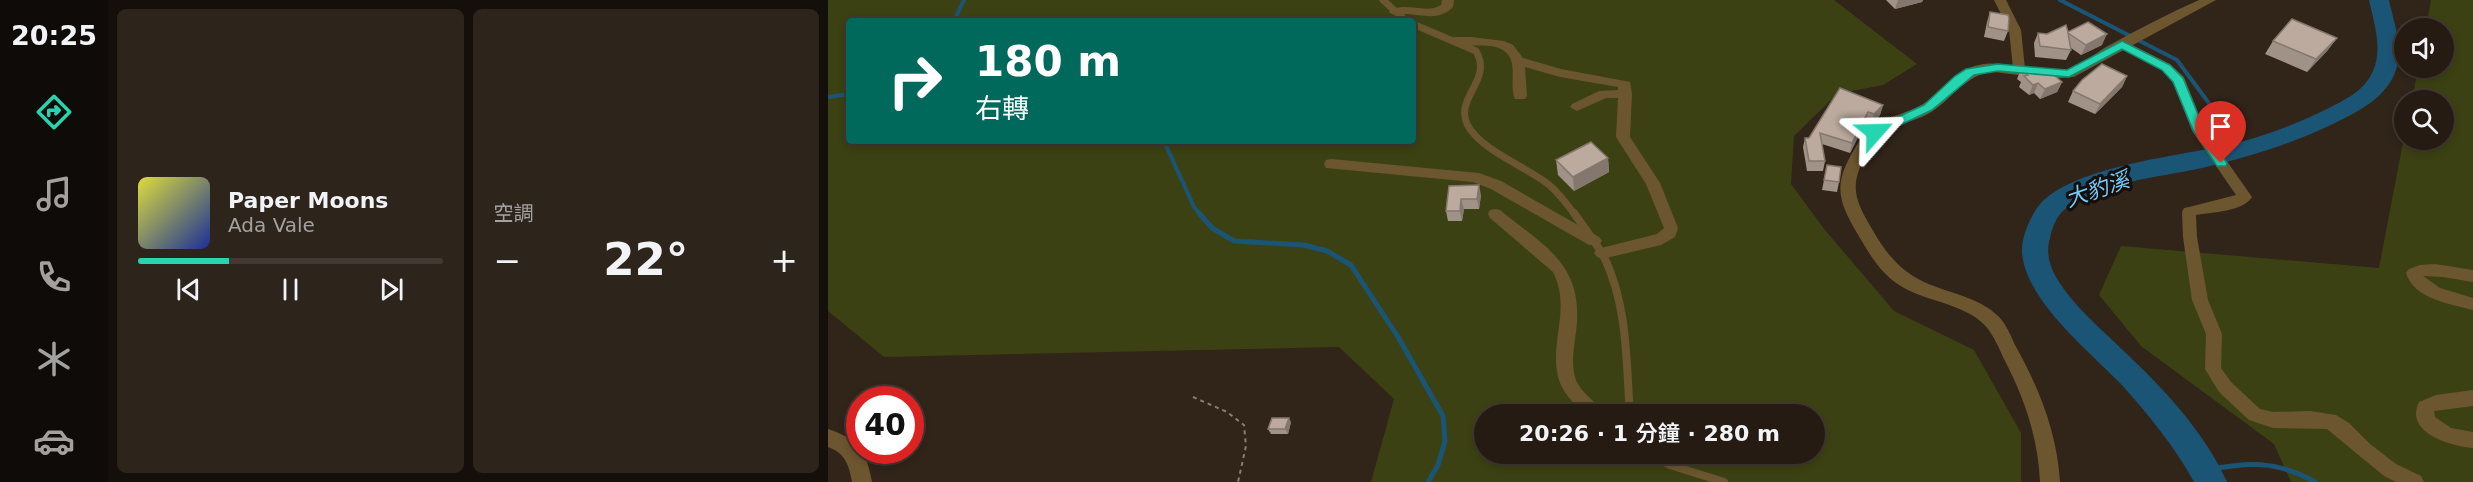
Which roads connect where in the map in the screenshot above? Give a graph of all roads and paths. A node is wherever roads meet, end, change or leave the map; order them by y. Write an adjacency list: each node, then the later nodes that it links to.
1 (1383, 0): 5 (lane)
2 (1448, 0): 5 (street)
3 (2000, 0): 11 (street)
4 (2210, 0): 8 (street)
5 (1395, 12): 6 (lane)
6 (1402, 18)
7 (1416, 25): 9 (lane)
8 (2130, 40): 11 (street); 31 (street)
9 (1454, 41): 10 (street); 17 (lane)
10 (1518, 61): 12 (street); 13 (street)
11 (2019, 68): 30 (street)
12 (1626, 94): 14 (street); 17 (street)
13 (1520, 96)
14 (1577, 107)
15 (1331, 164): 17 (street)
16 (1495, 214): 22 (street)
17 (1598, 247): 23 (lane)
18 (2473, 276): 19 (street)
19 (2473, 304)
20 (1193, 397): 28 (path)
21 (2473, 398): 25 (street)
22 (1585, 404)
23 (1628, 404)
24 (828, 438): 27 (street)
25 (2473, 440)
26 (1668, 464): 29 (lane)
27 (862, 482)
28 (1238, 482)
29 (1724, 482)
30 (2050, 482)
31 (2415, 482)

